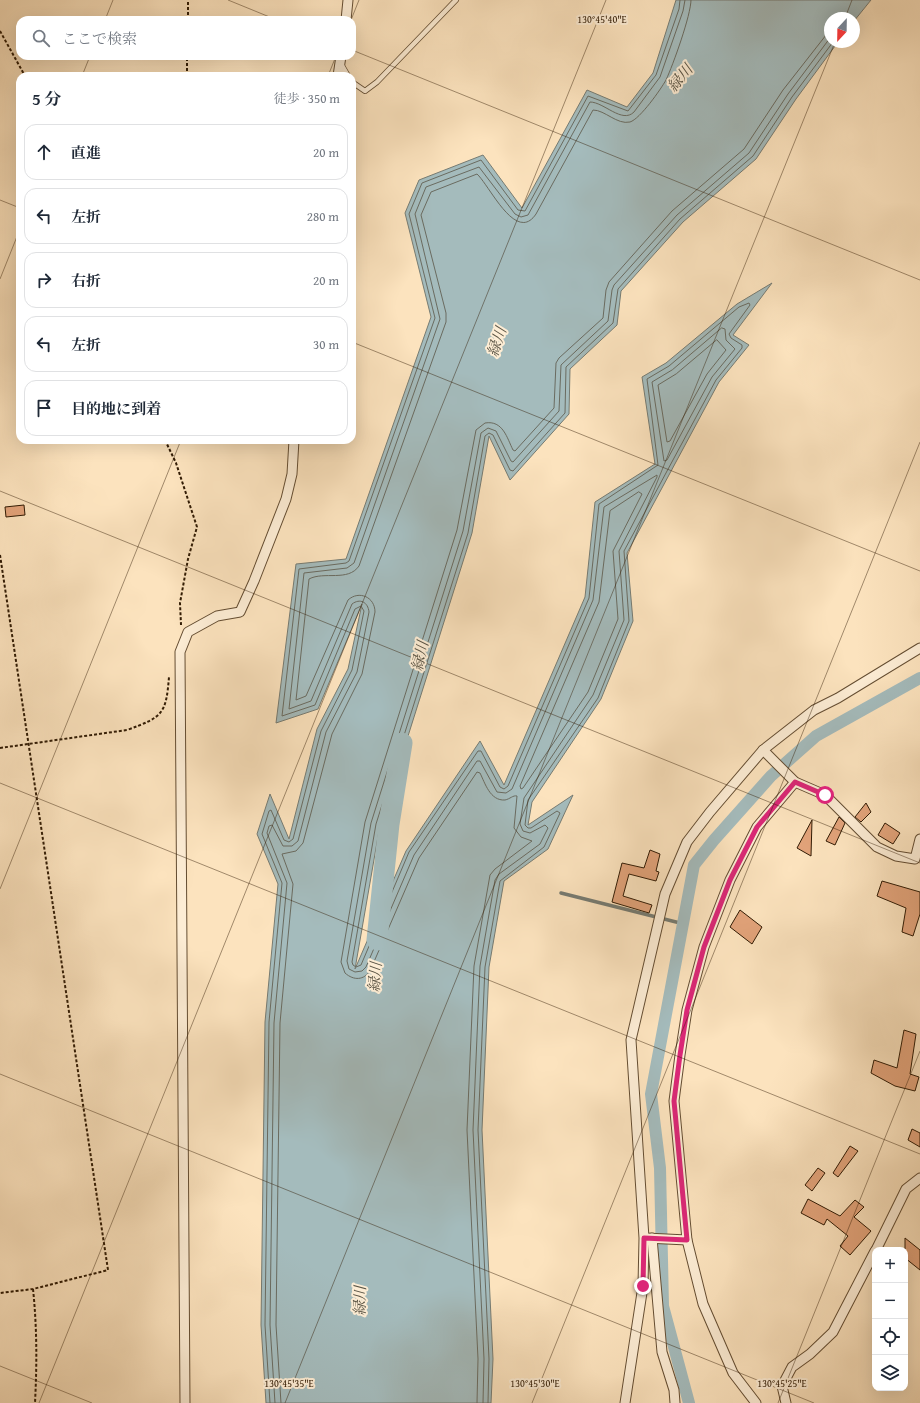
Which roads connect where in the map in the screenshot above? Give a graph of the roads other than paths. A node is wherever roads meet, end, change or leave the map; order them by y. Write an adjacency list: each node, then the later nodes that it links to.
1 (348, 0): 3 (street)
2 (456, 0): 8 (lane)
3 (346, 16)
4 (341, 60): 6 (street)
5 (341, 60): 7 (lane)
6 (339, 72)
7 (346, 72)
8 (356, 86)
9 (294, 444): 19 (street)
10 (920, 648): 11 (street)
11 (763, 750): 12 (street); 15 (street)
12 (795, 782): 13 (street); 16 (street)
13 (920, 839)
14 (920, 1178): 17 (street)
15 (648, 1238): 16 (street); 20 (street); 21 (street)
16 (687, 1240): 22 (street)
17 (877, 1247)
18 (872, 1256): 23 (street)
19 (185, 1403)
20 (625, 1403)
21 (675, 1403)
22 (756, 1403)
23 (786, 1403)

